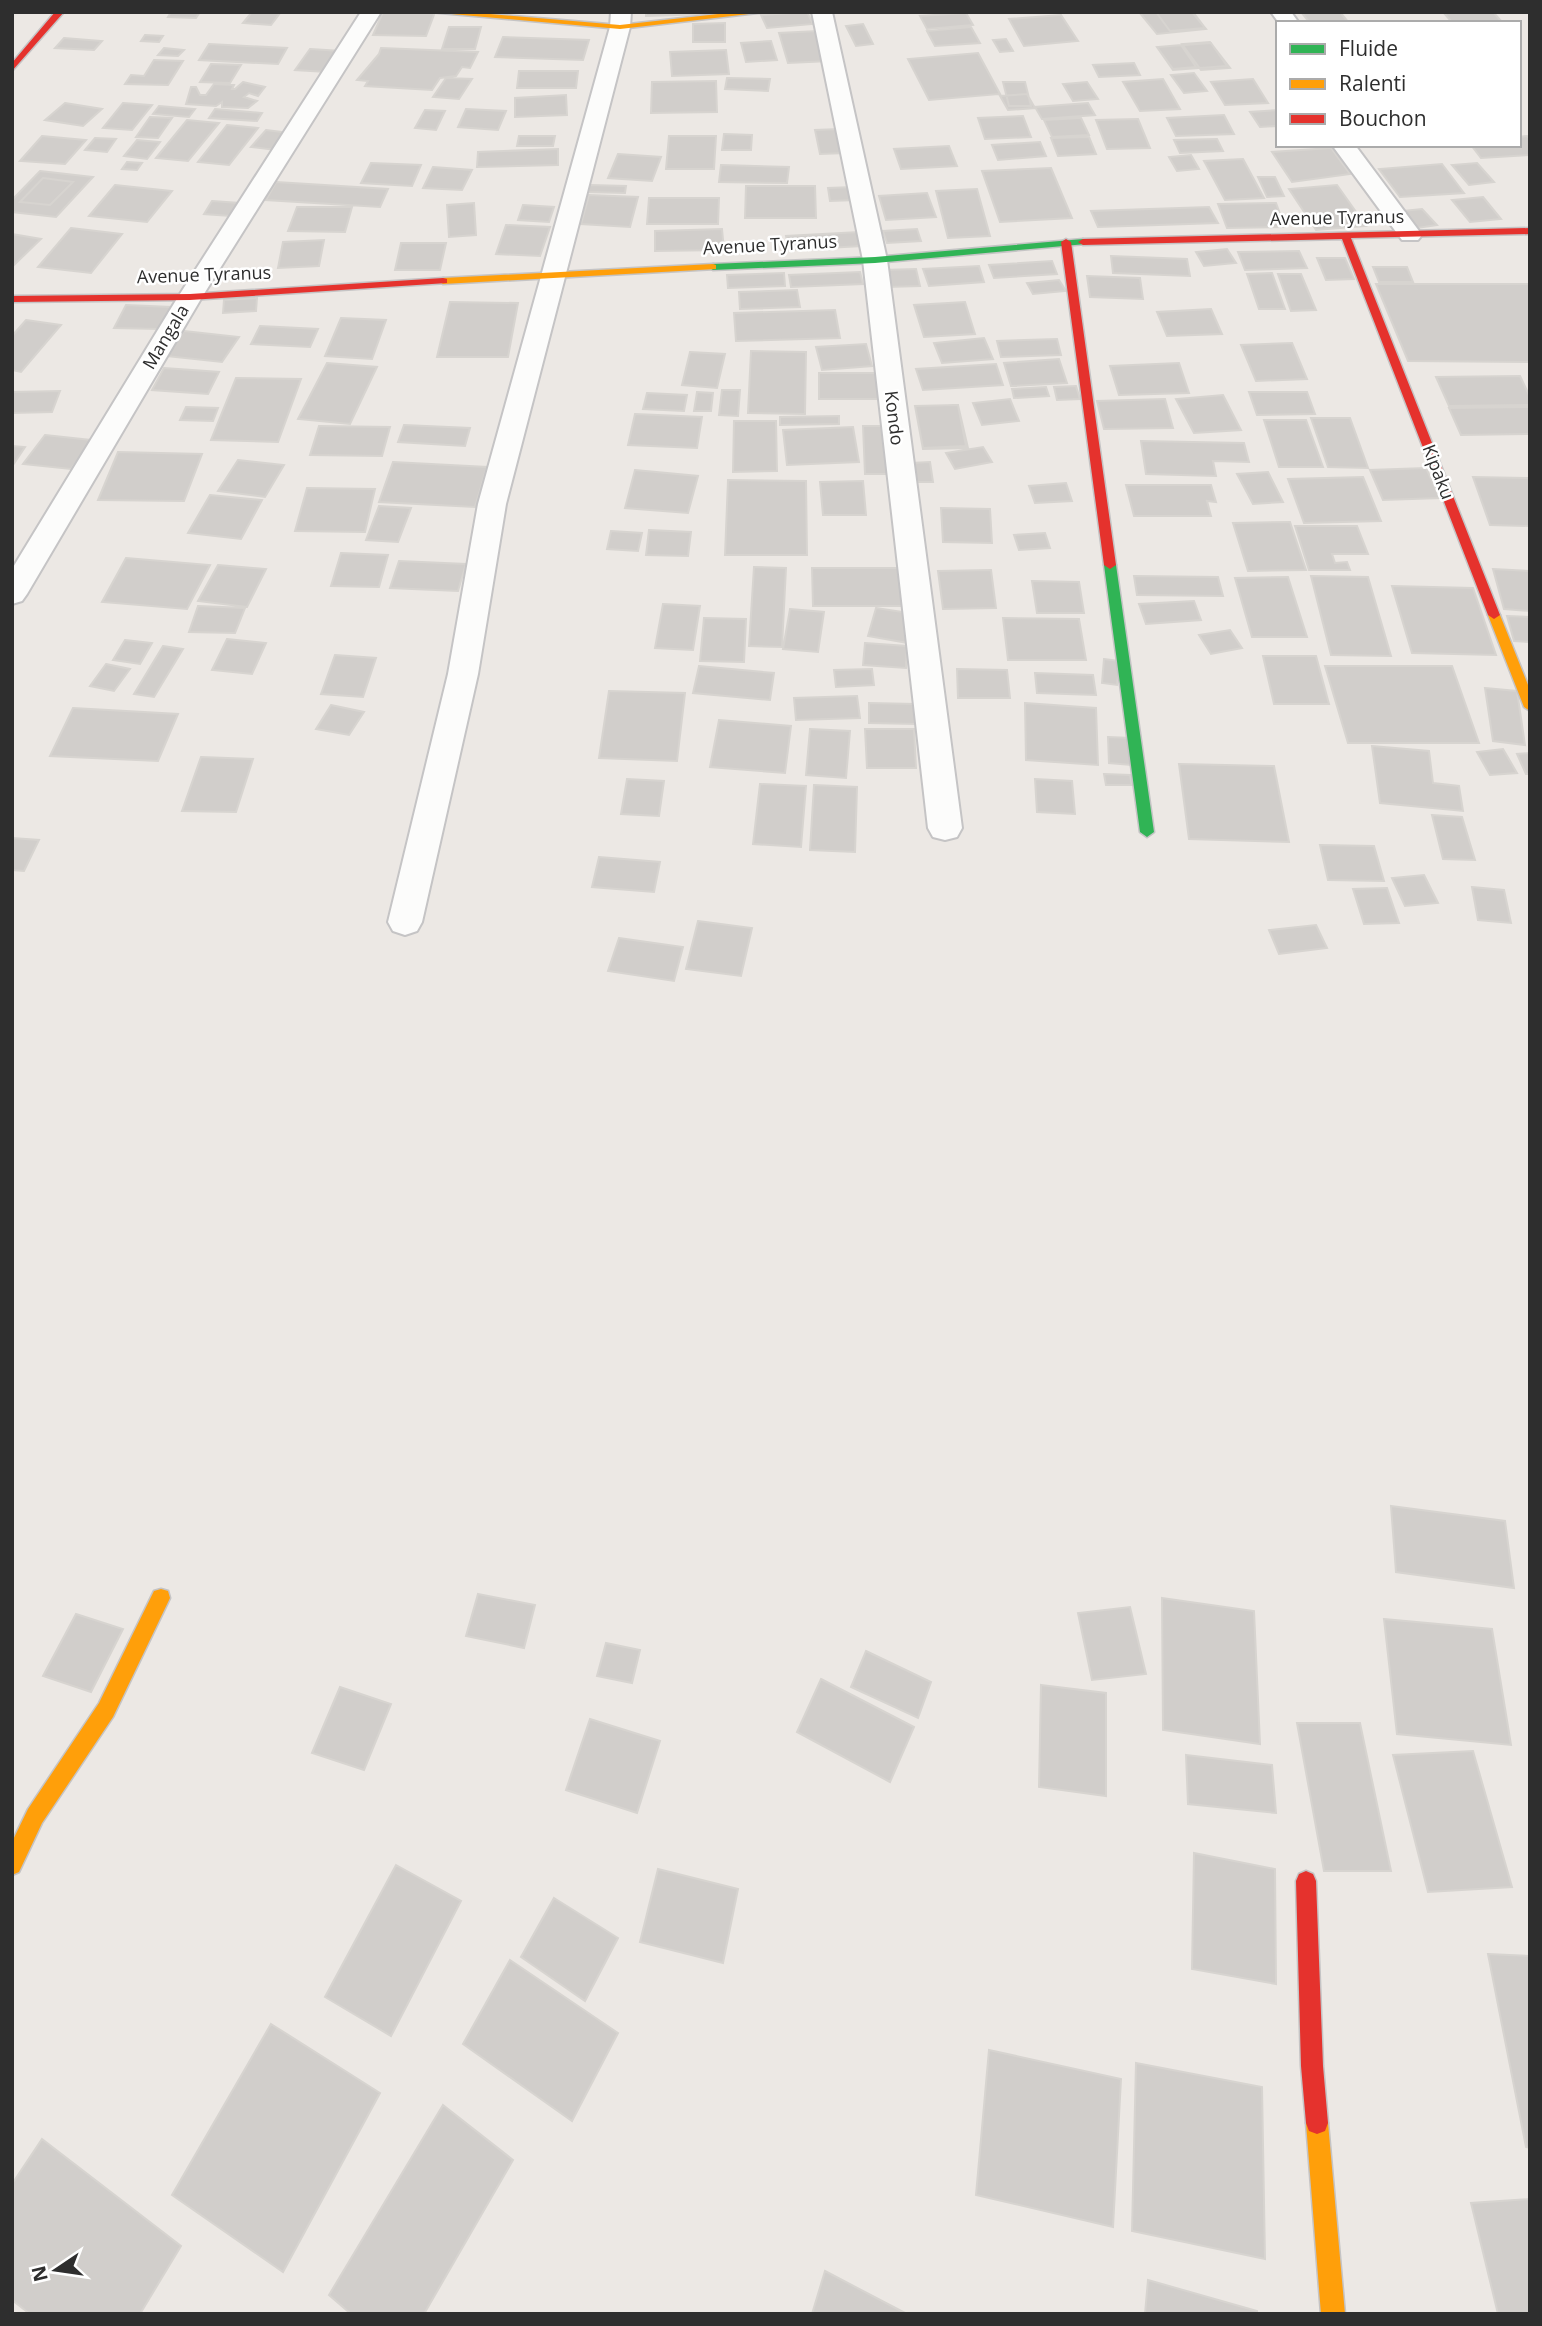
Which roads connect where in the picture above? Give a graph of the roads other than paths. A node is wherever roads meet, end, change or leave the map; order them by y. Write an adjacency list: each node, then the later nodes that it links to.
1 (60, 12): 7 (street)
2 (371, 12): 15 (street, Mangala)
3 (433, 12): 6 (street)
4 (762, 12): 6 (street)
5 (822, 12): 13 (street, Kondo)
6 (621, 20): 14 (street)
7 (12, 69)
8 (1344, 147): 10 (street)
9 (1530, 230): 10 (street, Avenue Tyranus)
10 (1410, 235): 11 (street, Avenue Tyranus)
11 (1346, 237): 12 (street, Avenue Tyranus); 18 (street, Kipaku)
12 (1066, 242): 13 (street, Avenue Tyranus); 20 (street)
13 (875, 260): 14 (street, Avenue Tyranus); 19 (street, Kondo)
14 (554, 274): 15 (street, Avenue Tyranus); 21 (street)
15 (190, 297): 16 (street, Avenue Tyranus); 17 (street, Mangala)
16 (12, 299)
17 (12, 594)
18 (1530, 707)
19 (945, 828)
20 (1147, 832)
21 (405, 922)
22 (161, 1598): 23 (street)
23 (12, 1865)
24 (1306, 1881): 25 (street)
25 (1333, 2314)

